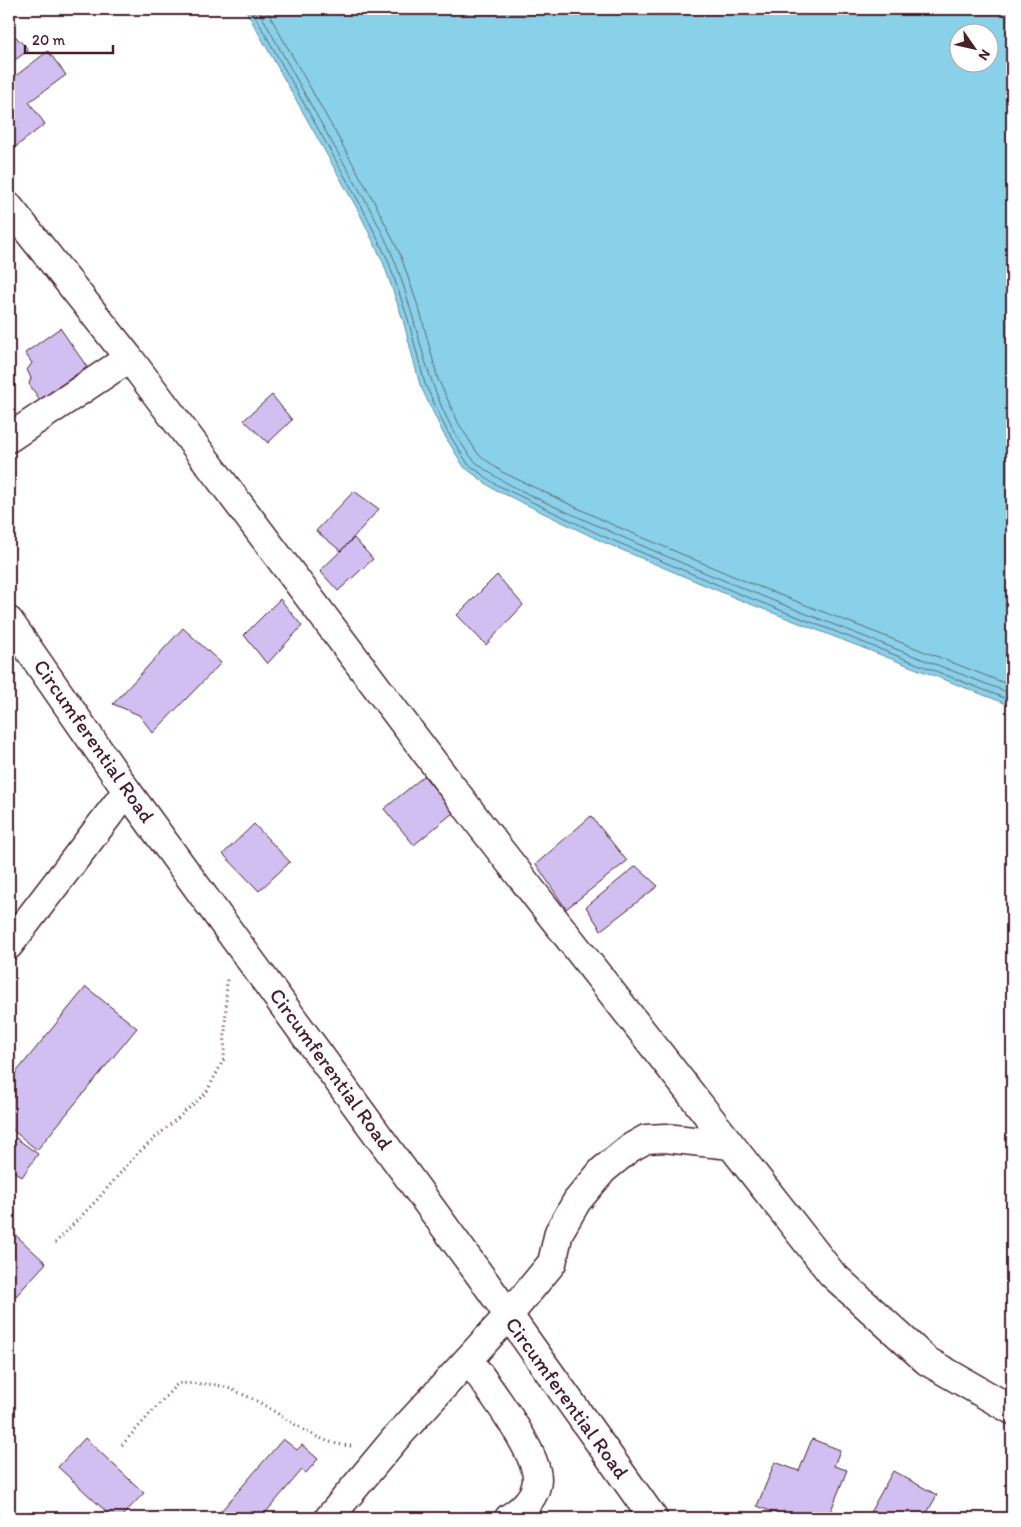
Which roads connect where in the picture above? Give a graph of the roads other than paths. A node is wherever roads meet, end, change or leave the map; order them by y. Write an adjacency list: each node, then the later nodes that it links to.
1 (9, 207): 2 (street)
2 (129, 358): 3 (street); 7 (street)
3 (9, 438)
4 (9, 621): 5 (street, Circumferential Road)
5 (127, 790): 6 (street); 8 (street, Circumferential Road)
6 (9, 944)
7 (731, 1145): 8 (street); 10 (street)
8 (508, 1316): 9 (street); 13 (street, Circumferential Road)
9 (469, 1360): 11 (street); 12 (street)
10 (1012, 1410)
11 (329, 1518)
12 (509, 1518)
13 (653, 1518)

